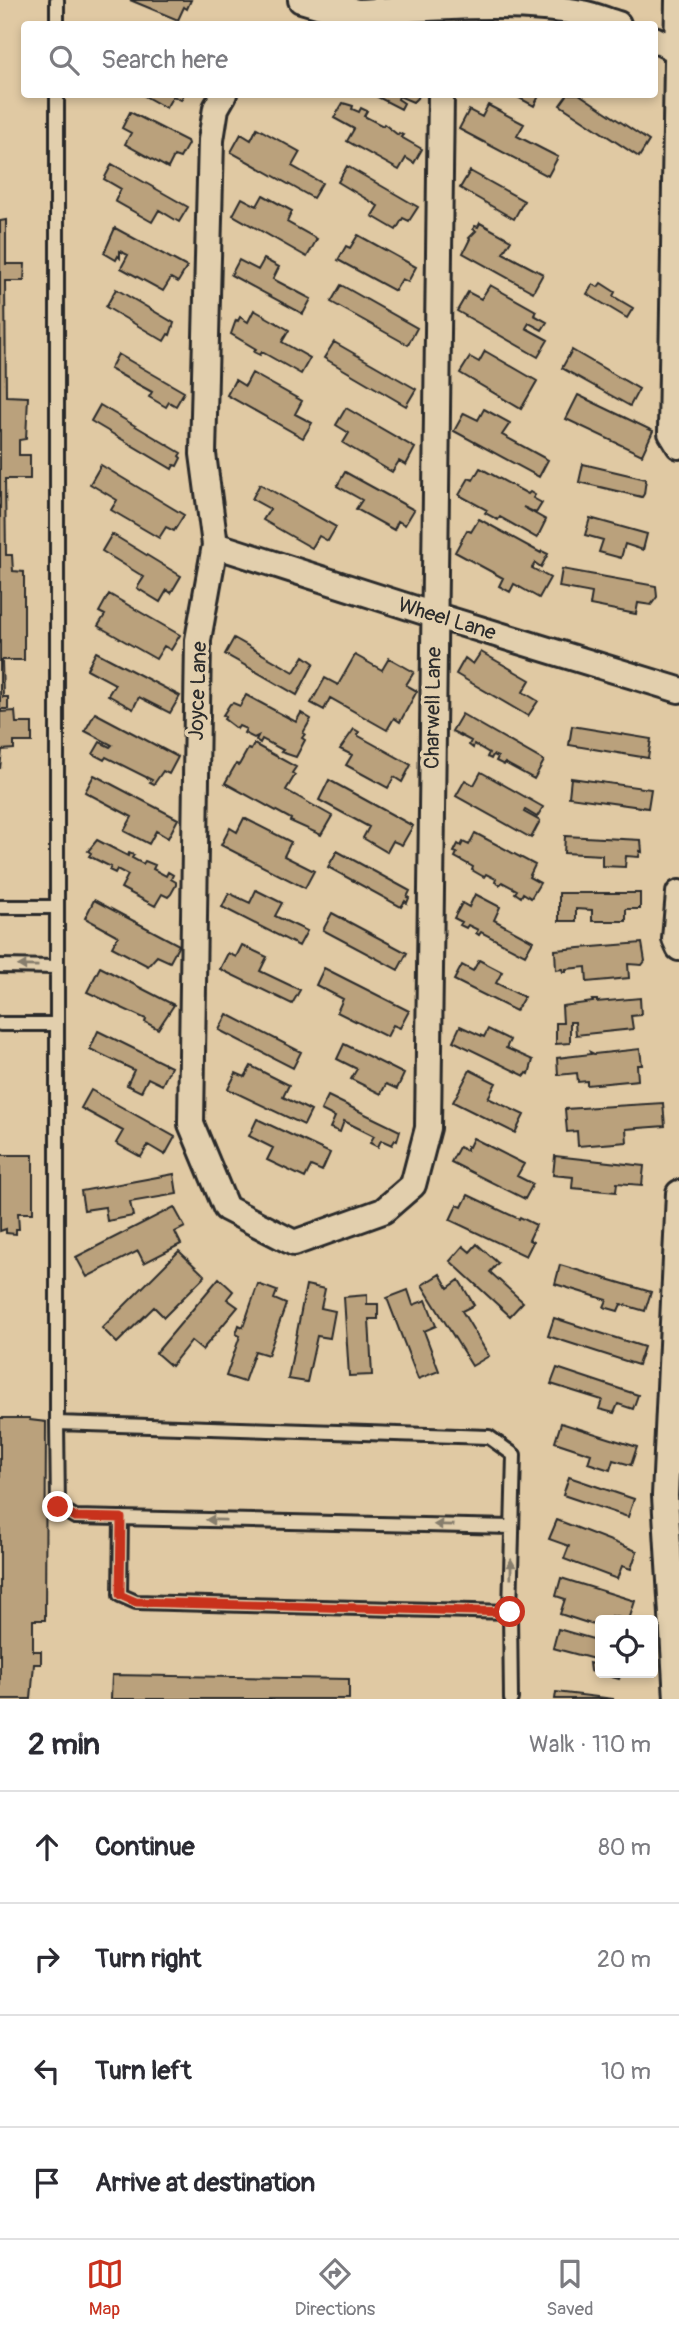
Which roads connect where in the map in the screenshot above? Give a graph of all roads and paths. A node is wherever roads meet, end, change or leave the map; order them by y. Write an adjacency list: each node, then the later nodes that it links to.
1 (57, 0): 6 (lane)
2 (301, 0): 5 (street)
3 (678, 0): 10 (street)
4 (442, 10): 5 (street); 8 (street)
5 (359, 12): 7 (street)
6 (57, 21)
7 (340, 21)
8 (608, 21)
9 (658, 41): 10 (street)
10 (678, 51): 14 (street)
11 (57, 98): 20 (lane)
12 (222, 98): 15 (street, Joyce Lane)
13 (441, 98): 16 (street, Charwell Lane)
14 (679, 446)
15 (215, 545): 16 (street, Wheel Lane); 27 (street, Joyce Lane)
16 (434, 615): 17 (street, Wheel Lane); 27 (street, Charwell Lane)
17 (679, 690)
18 (679, 893): 21 (street)
19 (0, 907): 20 (lane)
20 (56, 907): 23 (lane)
21 (679, 948)
22 (0, 966): 23 (lane, one-way to 22)
23 (56, 967): 25 (lane)
24 (0, 1024): 25 (lane)
25 (56, 1024): 28 (lane)
26 (679, 1193): 33 (street)
27 (294, 1243)
28 (57, 1423): 29 (lane); 30 (lane)
29 (121, 1518): 30 (lane, one-way to 29); 31 (lane)
30 (512, 1527): 31 (lane, one-way to 30)
31 (510, 1612): 32 (lane)
32 (512, 1699)
33 (677, 1699)

